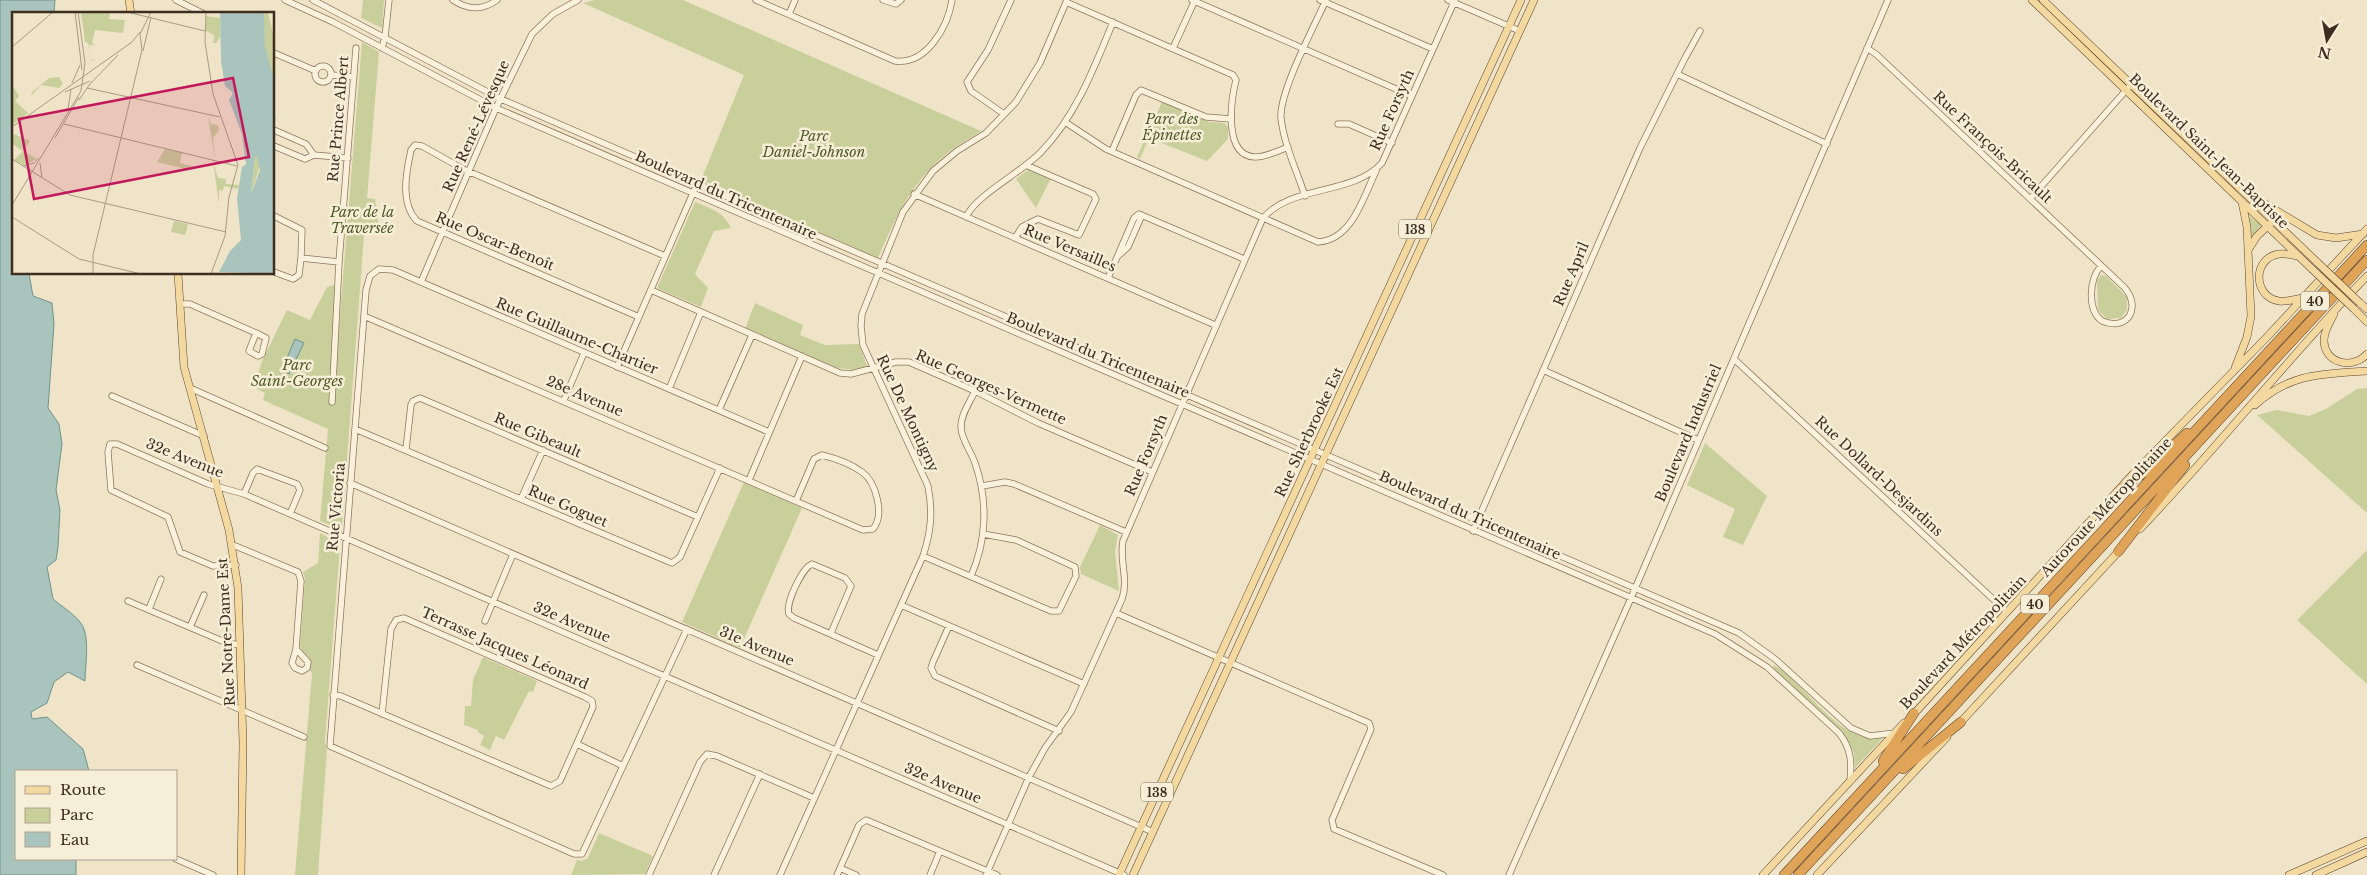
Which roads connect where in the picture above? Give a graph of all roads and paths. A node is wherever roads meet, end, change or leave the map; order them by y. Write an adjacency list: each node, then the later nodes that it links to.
1 (176, 0): 23 (street)
2 (285, 0): 31 (street, Boulevard du Tricentenaire)
3 (312, 0): 29 (street, Boulevard du Tricentenaire)
4 (389, 0): 29 (street)
5 (453, 0): 6 (street)
6 (497, 0)
7 (578, 0): 43 (street, Rue René-Lévesque)
8 (756, 0): 24 (street)
9 (795, 0): 24 (street)
10 (882, 0): 11 (street)
11 (901, 0)
12 (952, 0): 24 (street)
13 (1010, 0): 45 (street)
14 (1194, 0): 32 (street); 33 (street)
15 (1521, 0): 26 (main road, Rue Sherbrooke Est / 138)
16 (1534, 0): 27 (main road, Rue Sherbrooke Est / 138)
17 (1888, 0): 34 (street, Boulevard Industriel)
18 (2032, 0): 41 (main road, Boulevard Saint-Jean-Baptiste)
19 (2043, 0): 41 (main road, Boulevard Saint-Jean-Baptiste)
20 (1066, 1): 25 (street); 45 (street, Rue De Montigny)
21 (1323, 1): 33 (street); 35 (street)
22 (1452, 1): 26 (street); 35 (street, Rue Forsyth)
23 (200, 12)
24 (788, 14)
25 (1114, 22): 32 (street); 47 (street)
26 (1509, 26): 27 (street); 54 (main road, Rue Sherbrooke Est / 138)
27 (1520, 31): 57 (main road, Rue Sherbrooke Est / 138)
28 (1700, 31): 38 (street, Rue April)
29 (385, 37): 31 (street); 43 (street, Boulevard du Tricentenaire)
30 (356, 48): 40 (street, Rue Prince Albert)
31 (382, 48): 44 (street, Boulevard du Tricentenaire)
32 (1174, 48): 46 (street)
33 (1304, 48): 42 (street); 56 (street)
34 (1867, 48): 53 (street, Boulevard Industriel); 73 (street, Rue François-Bricault)
35 (1433, 49): 42 (street, Rue Forsyth)
36 (275, 54): 37 (street)
37 (316, 71): 39 (street); 39 (street)
38 (1677, 74): 53 (street); 127 (street, Rue April)
39 (332, 75): 40 (street)
40 (354, 77): 60 (street, Rue Prince Albert)
41 (2129, 88): 71 (main road, Boulevard Saint-Jean-Baptiste); 73 (street); 75 (main road, Boulevard Saint-Jean-Baptiste)
42 (1412, 96): 52 (street, Rue Forsyth)
43 (501, 99): 44 (street, Rue René-Lévesque); 50 (street, Boulevard du Tricentenaire)
44 (496, 108): 51 (street, Boulevard du Tricentenaire); 63 (street, Rue René-Lévesque)
45 (1004, 114): 70 (street, Rue De Montigny)
46 (1232, 119): 56 (street); 58 (street)
47 (1065, 122): 58 (street); 61 (street)
48 (1338, 124): 52 (street)
49 (275, 130): 59 (street)
50 (571, 130): 51 (street); 65 (street, Boulevard du Tricentenaire)
51 (566, 139): 69 (street, Boulevard du Tricentenaire)
52 (1392, 143): 62 (street, Rue Forsyth)
53 (1827, 144): 124 (street, Boulevard Industriel)
54 (1454, 145): 57 (main road); 66 (main road, Rue Sherbrooke Est / 138)
55 (275, 146): 59 (street)
56 (1288, 147): 72 (street)
57 (1465, 150): 67 (main road, Rue Sherbrooke Est / 138)
58 (1112, 151): 79 (street)
59 (314, 155): 60 (street)
60 (348, 158): 95 (street, Rue Prince Albert)
61 (1028, 166): 78 (street); 85 (street)
62 (1377, 169): 64 (street, Rue Forsyth); 68 (street)
63 (469, 171): 84 (street, Rue René-Lévesque); 84 (street, Rue Oscar-Benoît); 90 (street)
64 (1352, 181): 68 (street); 72 (street, Rue Forsyth)
65 (697, 184): 69 (street); 74 (street, Boulevard du Tricentenaire)
66 (1436, 185): 67 (main road); 105 (main road, Rue Sherbrooke Est / 138)
67 (1447, 190): 107 (main road, Rue Sherbrooke Est / 138)
68 (1366, 192): 79 (street)
69 (693, 194): 76 (street, Boulevard du Tricentenaire); 90 (street)
70 (914, 194): 78 (street, Rue Versailles); 96 (street, Rue De Montigny)
71 (2249, 195): 81 (main road, Boulevard Saint-Jean-Baptiste); 83 (main road)
72 (1305, 196): 79 (street, Rue Forsyth)
73 (2030, 199): 97 (street, Rue François-Bricault)
74 (737, 201): 76 (street); 80 (street, Boulevard du Tricentenaire)
75 (2242, 202): 81 (main road, Boulevard Saint-Jean-Baptiste); 89 (main road)
76 (733, 211): 82 (street, Boulevard du Tricentenaire)
77 (275, 216): 92 (street)
78 (966, 217): 85 (street, Rue Versailles)
79 (1263, 218): 93 (street, Rue Forsyth)
80 (784, 222): 82 (street); 86 (street, Boulevard du Tricentenaire)
81 (2272, 224): 89 (main road); 91 (main road, Boulevard Saint-Jean-Baptiste); 111 (main road, Boulevard Saint-Jean-Baptiste, bridge)
82 (780, 231): 88 (street, Boulevard du Tricentenaire)
83 (2365, 232): 108 (main road, Boulevard Métropolitain)
84 (443, 233): 104 (street, Rue René-Lévesque); 114 (street, Rue Oscar-Benoît)
85 (1015, 238): 103 (street, Rue Versailles)
86 (823, 239): 88 (street); 96 (street, Boulevard du Tricentenaire)
87 (2367, 245): 139 (highway, Autoroute Métropolitaine / 40)
88 (819, 249): 100 (street, Boulevard du Tricentenaire)
89 (2248, 250): 128 (main road)
90 (665, 256): 106 (street)
91 (2298, 256): 108 (main road); 115 (main road, Boulevard Saint-Jean-Baptiste, bridge)
92 (301, 258): 95 (street); 99 (street)
93 (1244, 259): 103 (street); 116 (street, Rue Forsyth)
94 (2367, 260): 144 (highway, Autoroute Métropolitaine / 40)
95 (339, 262): 136 (street, Rue Prince Albert)
96 (881, 264): 100 (street, Rue De Montigny); 133 (street, Boulevard du Tricentenaire)
97 (2101, 266): 97 (street, Rue François-Bricault)
98 (374, 271): 104 (street, Rue Guillaume-Chartier); 113 (street, Rue Victoria)
99 (275, 272)
100 (877, 274): 126 (street, Rue De Montigny); 137 (street, Boulevard du Tricentenaire)
101 (178, 275): 109 (main road, Rue Notre-Dame Est)
102 (2367, 276): 110 (main road)
103 (1108, 278): 116 (street, Rue Versailles)
104 (421, 282): 121 (street, Rue Guillaume-Chartier)
105 (1388, 288): 107 (main road); 117 (main road, Rue Sherbrooke Est / 138)
106 (651, 290): 112 (street, Rue Georges-Vermette); 114 (street)
107 (1399, 293): 119 (main road, Rue Sherbrooke Est / 138)
108 (2304, 298): 128 (main road, Boulevard Métropolitain)
109 (180, 304): 118 (street); 130 (main road, Rue Notre-Dame Est)
110 (2337, 307): 122 (main road); 142 (main road)
111 (2367, 309)
112 (701, 312): 120 (street, Rue Georges-Vermette); 131 (street)
113 (364, 316): 135 (street, 28e Avenue); 140 (street, Rue Victoria)
114 (639, 317): 125 (street)
115 (2367, 322)
116 (1215, 325): 133 (street, Rue Forsyth)
117 (1370, 327): 119 (main road); 149 (main road, Rue Sherbrooke Est / 138)
118 (256, 333)
119 (1381, 333): 150 (main road, Rue Sherbrooke Est / 138)
120 (752, 335): 123 (street, Rue Georges-Vermette); 138 (street)
121 (584, 353): 125 (street, Rue Guillaume-Chartier); 135 (street)
122 (2367, 354)
123 (802, 356): 126 (street, Rue Georges-Vermette); 141 (street)
124 (1734, 359): 145 (street, Boulevard Industriel); 188 (street, Rue Dollard-Desjardins)
125 (617, 367): 131 (street, Rue Guillaume-Chartier)
126 (874, 369): 132 (street, Rue Georges-Vermette); 175 (street, Rue De Montigny)
127 (1544, 370): 145 (street); 165 (street, Rue April)
128 (2234, 371): 159 (main road, Boulevard Métropolitain)
129 (2367, 371): 142 (main road)
130 (190, 388): 143 (main road, Rue Notre-Dame Est); 146 (street)
131 (669, 389): 138 (street, Rue Guillaume-Chartier)
132 (975, 391): 154 (street, Rue Georges-Vermette); 158 (street)
133 (1185, 395): 137 (street, Rue Forsyth); 149 (street, Boulevard du Tricentenaire)
134 (112, 396): 143 (street)
135 (564, 400): 153 (street, 28e Avenue)
136 (332, 402)
137 (1181, 405): 151 (street, Boulevard du Tricentenaire); 154 (street, Rue Forsyth)
138 (719, 410): 141 (street, Rue Guillaume-Chartier)
139 (2206, 420): 159 (highway); 224 (highway, Autoroute Métropolitaine / 40)
140 (354, 430): 147 (street, Rue Goguet); 156 (street, Rue Victoria)
141 (769, 432): 155 (street)
142 (2226, 434): 173 (main road)
143 (204, 436): 157 (main road, Rue Notre-Dame Est)
144 (2205, 436): 173 (highway); 225 (highway, Autoroute Métropolitaine / 40)
145 (1698, 440): 179 (street, Boulevard Industriel)
146 (325, 448)
147 (406, 449): 148 (street, Rue Gibeault); 161 (street, Rue Goguet)
148 (543, 450): 161 (street); 164 (street, Rue Gibeault)
149 (1314, 450): 150 (street, Boulevard du Tricentenaire); 151 (main road, Rue Sherbrooke Est / 138)
150 (1325, 455): 152 (main road, Rue Sherbrooke Est / 138); 165 (street, Boulevard du Tricentenaire)
151 (1310, 459): 152 (street, Boulevard du Tricentenaire); 168 (main road, Rue Sherbrooke Est / 138)
152 (1321, 464): 166 (street, Boulevard du Tricentenaire); 172 (main road, Rue Sherbrooke Est / 138)
153 (720, 468): 155 (street, 28e Avenue); 164 (street, Rue Goguet)
154 (1152, 472): 167 (street, Rue Forsyth)
155 (748, 480): 162 (street, 28e Avenue)
156 (350, 484): 170 (street, Rue Victoria); 174 (street, 31e Avenue)
157 (218, 486): 160 (street, 32e Avenue); 171 (main road, Rue Notre-Dame Est); 176 (street, 32e Avenue)
158 (982, 486): 167 (street); 169 (street)
159 (2122, 488): 188 (main road, Boulevard Métropolitain)
160 (244, 494): 163 (street, 32e Avenue); 163 (street)
161 (522, 499): 164 (street, Rue Goguet)
162 (796, 501): 162 (street, 28e Avenue)
163 (290, 514): 170 (street, 32e Avenue)
164 (698, 517)
165 (1478, 520): 166 (street, Rue April); 179 (street, Boulevard du Tricentenaire)
166 (1474, 531): 182 (street, Boulevard du Tricentenaire)
167 (1126, 532): 189 (street, Rue Forsyth)
168 (1277, 533): 172 (main road); 181 (main road, Rue Sherbrooke Est / 138)
169 (983, 534): 177 (street); 177 (street)
170 (345, 538): 184 (street, 32e Avenue); 205 (street, Rue Victoria)
171 (233, 545): 176 (main road, Rue Notre-Dame Est); 196 (street)
172 (1283, 547): 186 (main road, Rue Sherbrooke Est / 138)
173 (2118, 552): 212 (main road)
174 (513, 554): 184 (street); 193 (street, 31e Avenue)
175 (923, 556): 177 (street); 185 (street, Rue De Montigny)
176 (236, 565): 195 (main road, Rue Notre-Dame Est)
177 (971, 576)
178 (161, 579): 187 (street)
179 (1635, 590): 182 (street, Boulevard Industriel); 199 (street, Boulevard du Tricentenaire)
180 (204, 595): 192 (street)
181 (1248, 595): 186 (main road); 198 (main road, Rue Sherbrooke Est / 138)
182 (1631, 598): 202 (street, Boulevard du Tricentenaire); 249 (street, Boulevard Industriel)
183 (128, 601): 187 (street)
184 (493, 602): 190 (street); 203 (street, 32e Avenue)
185 (901, 604): 191 (street); 197 (street, Rue De Montigny)
186 (1256, 606): 200 (main road, Rue Sherbrooke Est / 138)
187 (148, 609): 192 (street)
188 (2008, 612): 209 (main road, Boulevard Métropolitain)
189 (1116, 613): 198 (street); 204 (street, Rue Forsyth)
190 (485, 620)
191 (949, 626): 204 (street); 213 (street)
192 (190, 627): 195 (street)
193 (687, 629): 203 (street); 206 (street, 31e Avenue)
194 (831, 633): 194 (street); 197 (street)
195 (240, 645): 207 (main road, Rue Notre-Dame Est)
196 (296, 649)
197 (878, 655): 206 (street, Rue De Montigny)
198 (1218, 658): 200 (street); 208 (main road, Rue Sherbrooke Est / 138)
199 (1775, 659): 202 (street); 214 (street, Boulevard du Tricentenaire)
200 (1230, 662): 211 (main road, Rue Sherbrooke Est / 138); 248 (street)
201 (137, 665): 207 (street)
202 (1767, 667): 223 (street, Boulevard du Tricentenaire)
203 (665, 676): 217 (street, 32e Avenue); 220 (street)
204 (1084, 684): 213 (street, Rue Forsyth)
205 (333, 695): 210 (street, Terrasse Jacques Léonard); 220 (street, Rue Victoria)
206 (857, 702): 217 (street, Rue De Montigny); 222 (street, 31e Avenue)
207 (242, 710): 215 (street); 239 (main road, Rue Notre-Dame Est)
208 (1194, 711): 211 (main road); 218 (main road, Rue Sherbrooke Est / 138)
209 (1914, 713): 214 (main road, Boulevard Métropolitain); 224 (highway)
210 (382, 714): 216 (street, Terrasse Jacques Léonard); 216 (street, Terrasse Jacques Léonard)
211 (1206, 716): 219 (main road, Rue Sherbrooke Est / 138)
212 (1961, 722): 225 (highway); 236 (main road)
213 (1059, 731): 222 (street, Rue Forsyth)
214 (1895, 733): 223 (main road, Boulevard Métropolitain)
215 (304, 737)
216 (577, 744): 220 (street)
217 (836, 750): 226 (street, Rue De Montigny); 227 (street, 32e Avenue)
218 (1173, 758): 219 (main road); 228 (main road, Rue Sherbrooke Est / 138)
219 (1184, 764): 229 (main road, Rue Sherbrooke Est / 138)
220 (624, 766)
221 (760, 774): 226 (street); 240 (street); 241 (street)
222 (1029, 777): 227 (street, Rue Forsyth); 228 (street, 31e Avenue)
223 (1850, 781): 250 (main road, Boulevard Métropolitain)
224 (1865, 788): 251 (highway, Autoroute Métropolitaine / 40)
225 (1874, 794): 252 (highway, Autoroute Métropolitaine / 40)
226 (814, 798): 242 (street, Rue De Montigny)
227 (1008, 824): 235 (street, Rue Forsyth); 237 (street, 32e Avenue)
228 (1141, 827): 229 (street, 31e Avenue); 237 (main road, Rue Sherbrooke Est / 138)
229 (1152, 832): 247 (main road, Rue Sherbrooke Est / 138)
230 (2367, 841): 253 (main road)
231 (940, 851): 234 (street); 235 (street); 245 (street)
232 (2367, 852): 254 (main road)
233 (178, 860): 238 (street)
234 (840, 868): 243 (street); 244 (street)
235 (987, 873): 246 (street)
236 (1821, 873)
237 (1121, 874)
238 (213, 875)
239 (241, 875)
240 (649, 875)
241 (714, 875)
242 (780, 875)
243 (837, 875)
244 (856, 875)
245 (930, 875)
246 (997, 875)
247 (1133, 875)
248 (1442, 875)
249 (1509, 875)
250 (1763, 875)
251 (1784, 875)
252 (1798, 875)
253 (2289, 875)
254 (2316, 875)

